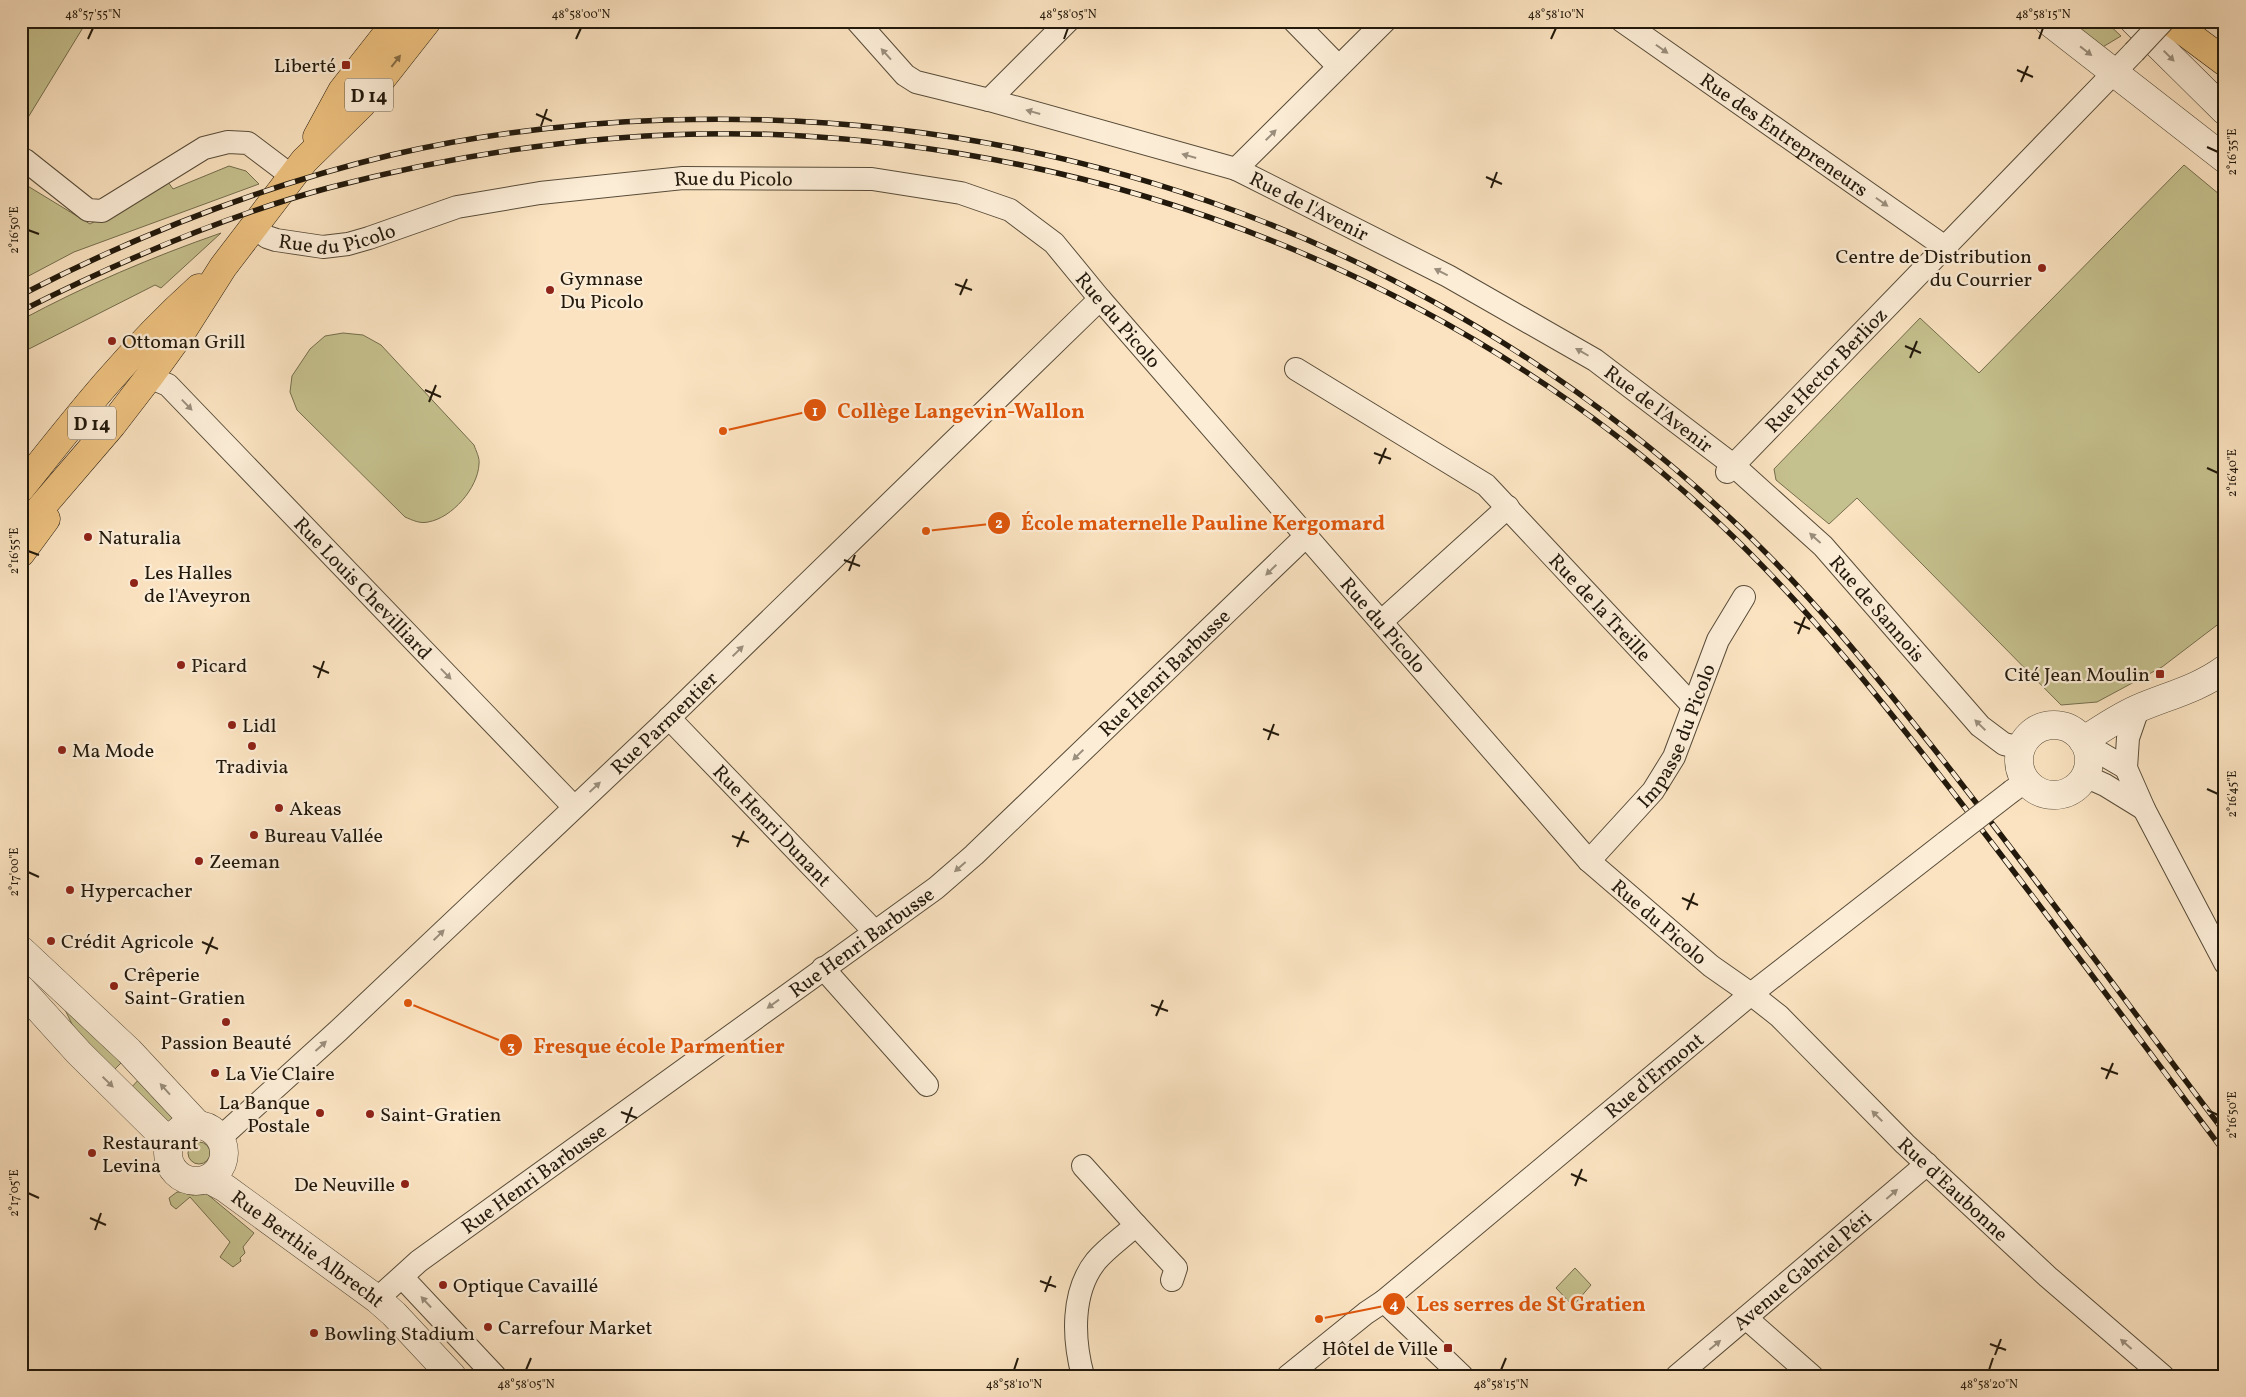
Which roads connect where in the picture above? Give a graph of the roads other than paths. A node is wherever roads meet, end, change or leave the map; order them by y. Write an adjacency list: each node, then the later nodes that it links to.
1 (396, 21): 19 (main road, D 14)
2 (856, 21): 15 (street, Rue de l'Avenir, one-way to 2)
3 (1068, 21): 15 (street)
4 (1294, 21): 13 (street)
5 (1384, 21): 13 (street)
6 (1622, 21): 22 (street, Rue des Entrepreneurs, one-way to 22)
7 (2048, 21): 14 (street, one-way to 14)
8 (2134, 21): 16 (street, one-way to 16)
9 (2163, 21): 14 (street, bridge)
10 (2170, 21): 12 (main road)
11 (425, 22): 19 (main road, D 14, one-way to 11)
12 (2225, 62)
13 (1338, 66): 20 (street, one-way to 13)
14 (2113, 72): 17 (street); 22 (street, Rue Hector Berlioz)
15 (989, 100): 20 (street, Rue de l'Avenir, one-way to 15)
16 (2225, 111)
17 (2225, 159)
18 (25, 160): 19 (street)
19 (298, 169): 21 (main road, D 14)
20 (1236, 169): 29 (street, Rue de l'Avenir, one-way to 20)
21 (254, 227): 23 (main road, D 14); 24 (street, Rue du Picolo)
22 (1945, 247): 29 (street, Rue Hector Berlioz)
23 (223, 267): 25 (main road, D 14); 27 (main road, D 14)
24 (1100, 299): 34 (street, Rue du Picolo); 41 (street, Rue Parmentier, one-way to 24)
25 (157, 328): 30 (main road, D 14); 32 (main road, D 14)
26 (1296, 369): 31 (street, Rue de la Treille)
27 (149, 377): 28 (main road, D 14); 47 (street, Rue Louis Chevilliard, one-way to 47)
28 (105, 433): 33 (main road, D 14); 35 (main road, D 14)
29 (1730, 469): 43 (street, Rue de Sannois, one-way to 29)
30 (21, 488)
31 (1508, 507): 37 (street); 39 (street, Rue de la Treille)
32 (21, 514)
33 (21, 531)
34 (1306, 536): 37 (street, Rue du Picolo); 50 (street, Rue Henri Barbusse, one-way to 50)
35 (21, 553)
36 (1744, 597): 39 (street, Impasse du Picolo)
37 (1382, 621): 49 (street, Rue du Picolo)
38 (2225, 668): 40 (street)
39 (1693, 706): 49 (street, Impasse du Picolo)
40 (2138, 709): 42 (street); 44 (street)
41 (669, 718): 47 (street, Rue Parmentier, one-way to 41); 50 (street, Rue Henri Dunant)
42 (2084, 743): 43 (street); 44 (street); 45 (street)
43 (2021, 748): 46 (street)
44 (2126, 768): 48 (street)
45 (2085, 776): 46 (street); 48 (street)
46 (2019, 786): 56 (street, Rue d'Ermont, bridge)
47 (574, 807): 59 (street, Rue Parmentier, one-way to 47)
48 (2144, 809): 52 (street)
49 (1589, 861): 56 (street, Rue du Picolo)
50 (875, 932): 53 (street, Rue Henri Barbusse)
51 (21, 950): 54 (street)
52 (2225, 963)
53 (823, 968): 58 (street); 65 (street, Rue Henri Barbusse, one-way to 65)
54 (49, 975): 57 (street); 59 (street, one-way to 54)
55 (21, 989): 57 (street)
56 (1751, 994): 61 (street, Rue d'Eaubonne, one-way to 56); 68 (street, Rue d'Ermont)
57 (74, 1048): 60 (street, one-way to 60)
58 (927, 1085)
59 (209, 1132): 60 (street); 63 (street, Rue Berthie Albrecht)
60 (169, 1146): 63 (street)
61 (1928, 1164): 69 (street, Avenue Gabriel Péri, one-way to 61); 77 (street, Rue d'Eaubonne, one-way to 61)
62 (1083, 1166): 64 (street)
63 (217, 1179): 67 (street, Rue Berthie Albrecht)
64 (1136, 1225): 66 (street); 72 (street)
65 (402, 1276): 67 (street, Rue Henri Barbusse); 71 (street, Rue Berthie Albrecht, one-way to 65)
66 (1172, 1280)
67 (377, 1299): 70 (street, Rue Berthie Albrecht)
68 (1384, 1301): 73 (street, Rue d'Ermont); 74 (street)
69 (1746, 1318): 75 (street, Avenue Gabriel Péri, one-way to 69); 76 (street)
70 (452, 1376)
71 (495, 1376)
72 (1083, 1376)
73 (1288, 1376)
74 (1462, 1376)
75 (1677, 1376)
76 (1812, 1376)
77 (2162, 1376)

